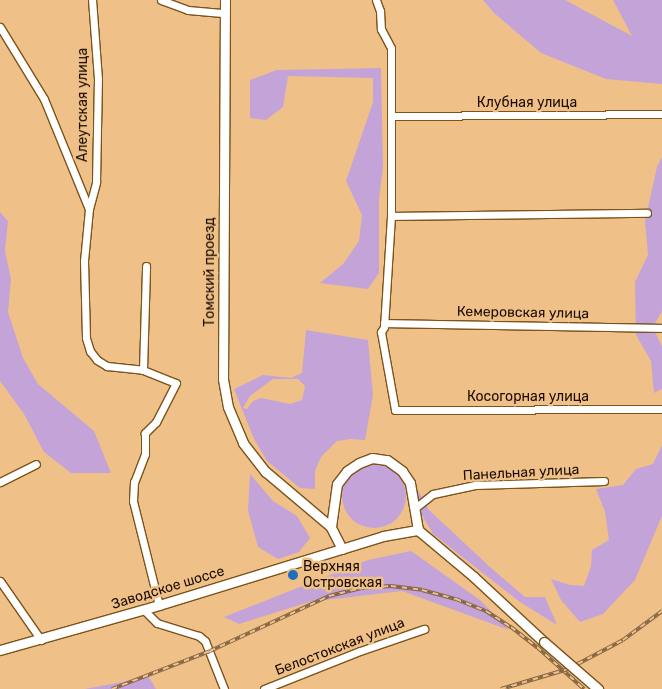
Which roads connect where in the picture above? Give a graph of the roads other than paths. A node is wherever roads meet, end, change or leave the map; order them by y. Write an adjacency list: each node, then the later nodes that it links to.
1 (92, 0): 9 (street, Алеутская улица)
2 (161, 0): 5 (street)
3 (225, 0): 5 (main road, Томский проезд)
4 (376, 0): 8 (street)
5 (225, 13): 21 (main road, Томский проезд)
6 (0, 26): 9 (street)
7 (662, 114): 8 (street, Клубная улица)
8 (391, 116): 11 (street)
9 (89, 209): 15 (street, Алеутская улица)
10 (647, 213): 11 (street)
11 (392, 216): 13 (street)
12 (146, 266): 15 (street)
13 (384, 325): 14 (street, Кемеровская улица); 16 (street, Косогорная улица)
14 (662, 328)
15 (143, 370): 25 (street, Алеутская улица)
16 (662, 409)
17 (36, 464): 19 (street)
18 (604, 481): 20 (street, Панельная улица)
19 (0, 482)
20 (416, 508): 21 (main road); 22 (main road)
21 (331, 527): 23 (main road)
22 (418, 530): 23 (main road, Заводское шоссе); 32 (main road, bridge)
23 (342, 549): 25 (main road, Заводское шоссе)
24 (0, 581): 28 (street)
25 (160, 605): 26 (main road, Заводское шоссе)
26 (144, 610): 28 (main road, Заводское шоссе); 30 (street)
27 (424, 629): 31 (street, Белостокская улица)
28 (41, 640): 29 (main road, Заводское шоссе)
29 (0, 650)
30 (224, 689)
31 (264, 689)
32 (598, 689)

